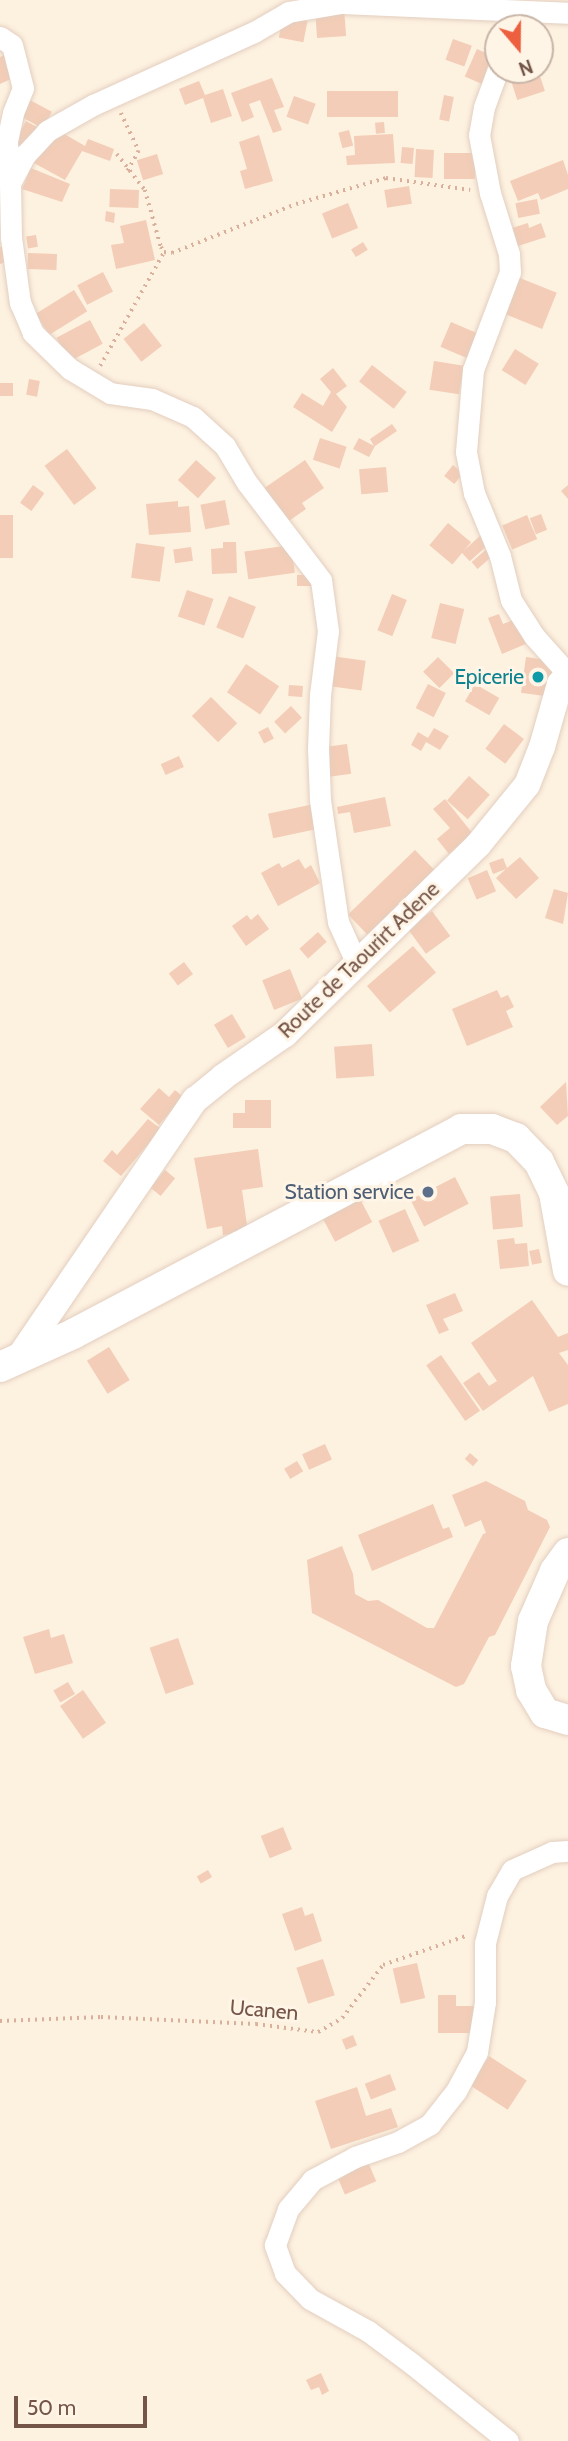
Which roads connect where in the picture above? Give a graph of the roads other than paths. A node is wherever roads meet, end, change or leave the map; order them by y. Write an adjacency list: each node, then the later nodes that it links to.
1 (526, 13): 2 (street); 5 (street)
2 (568, 13)
3 (0, 37): 5 (street)
4 (492, 84): 6 (street)
5 (10, 183): 7 (street)
6 (568, 674): 7 (street, Route de Taourirt Adene)
7 (357, 964): 9 (street, Route de Taourirt Adene)
8 (568, 1271): 9 (main road)
9 (9, 1363)
10 (568, 1553): 11 (main road)
11 (568, 1720)
12 (568, 1851): 13 (street)
13 (509, 2441)

